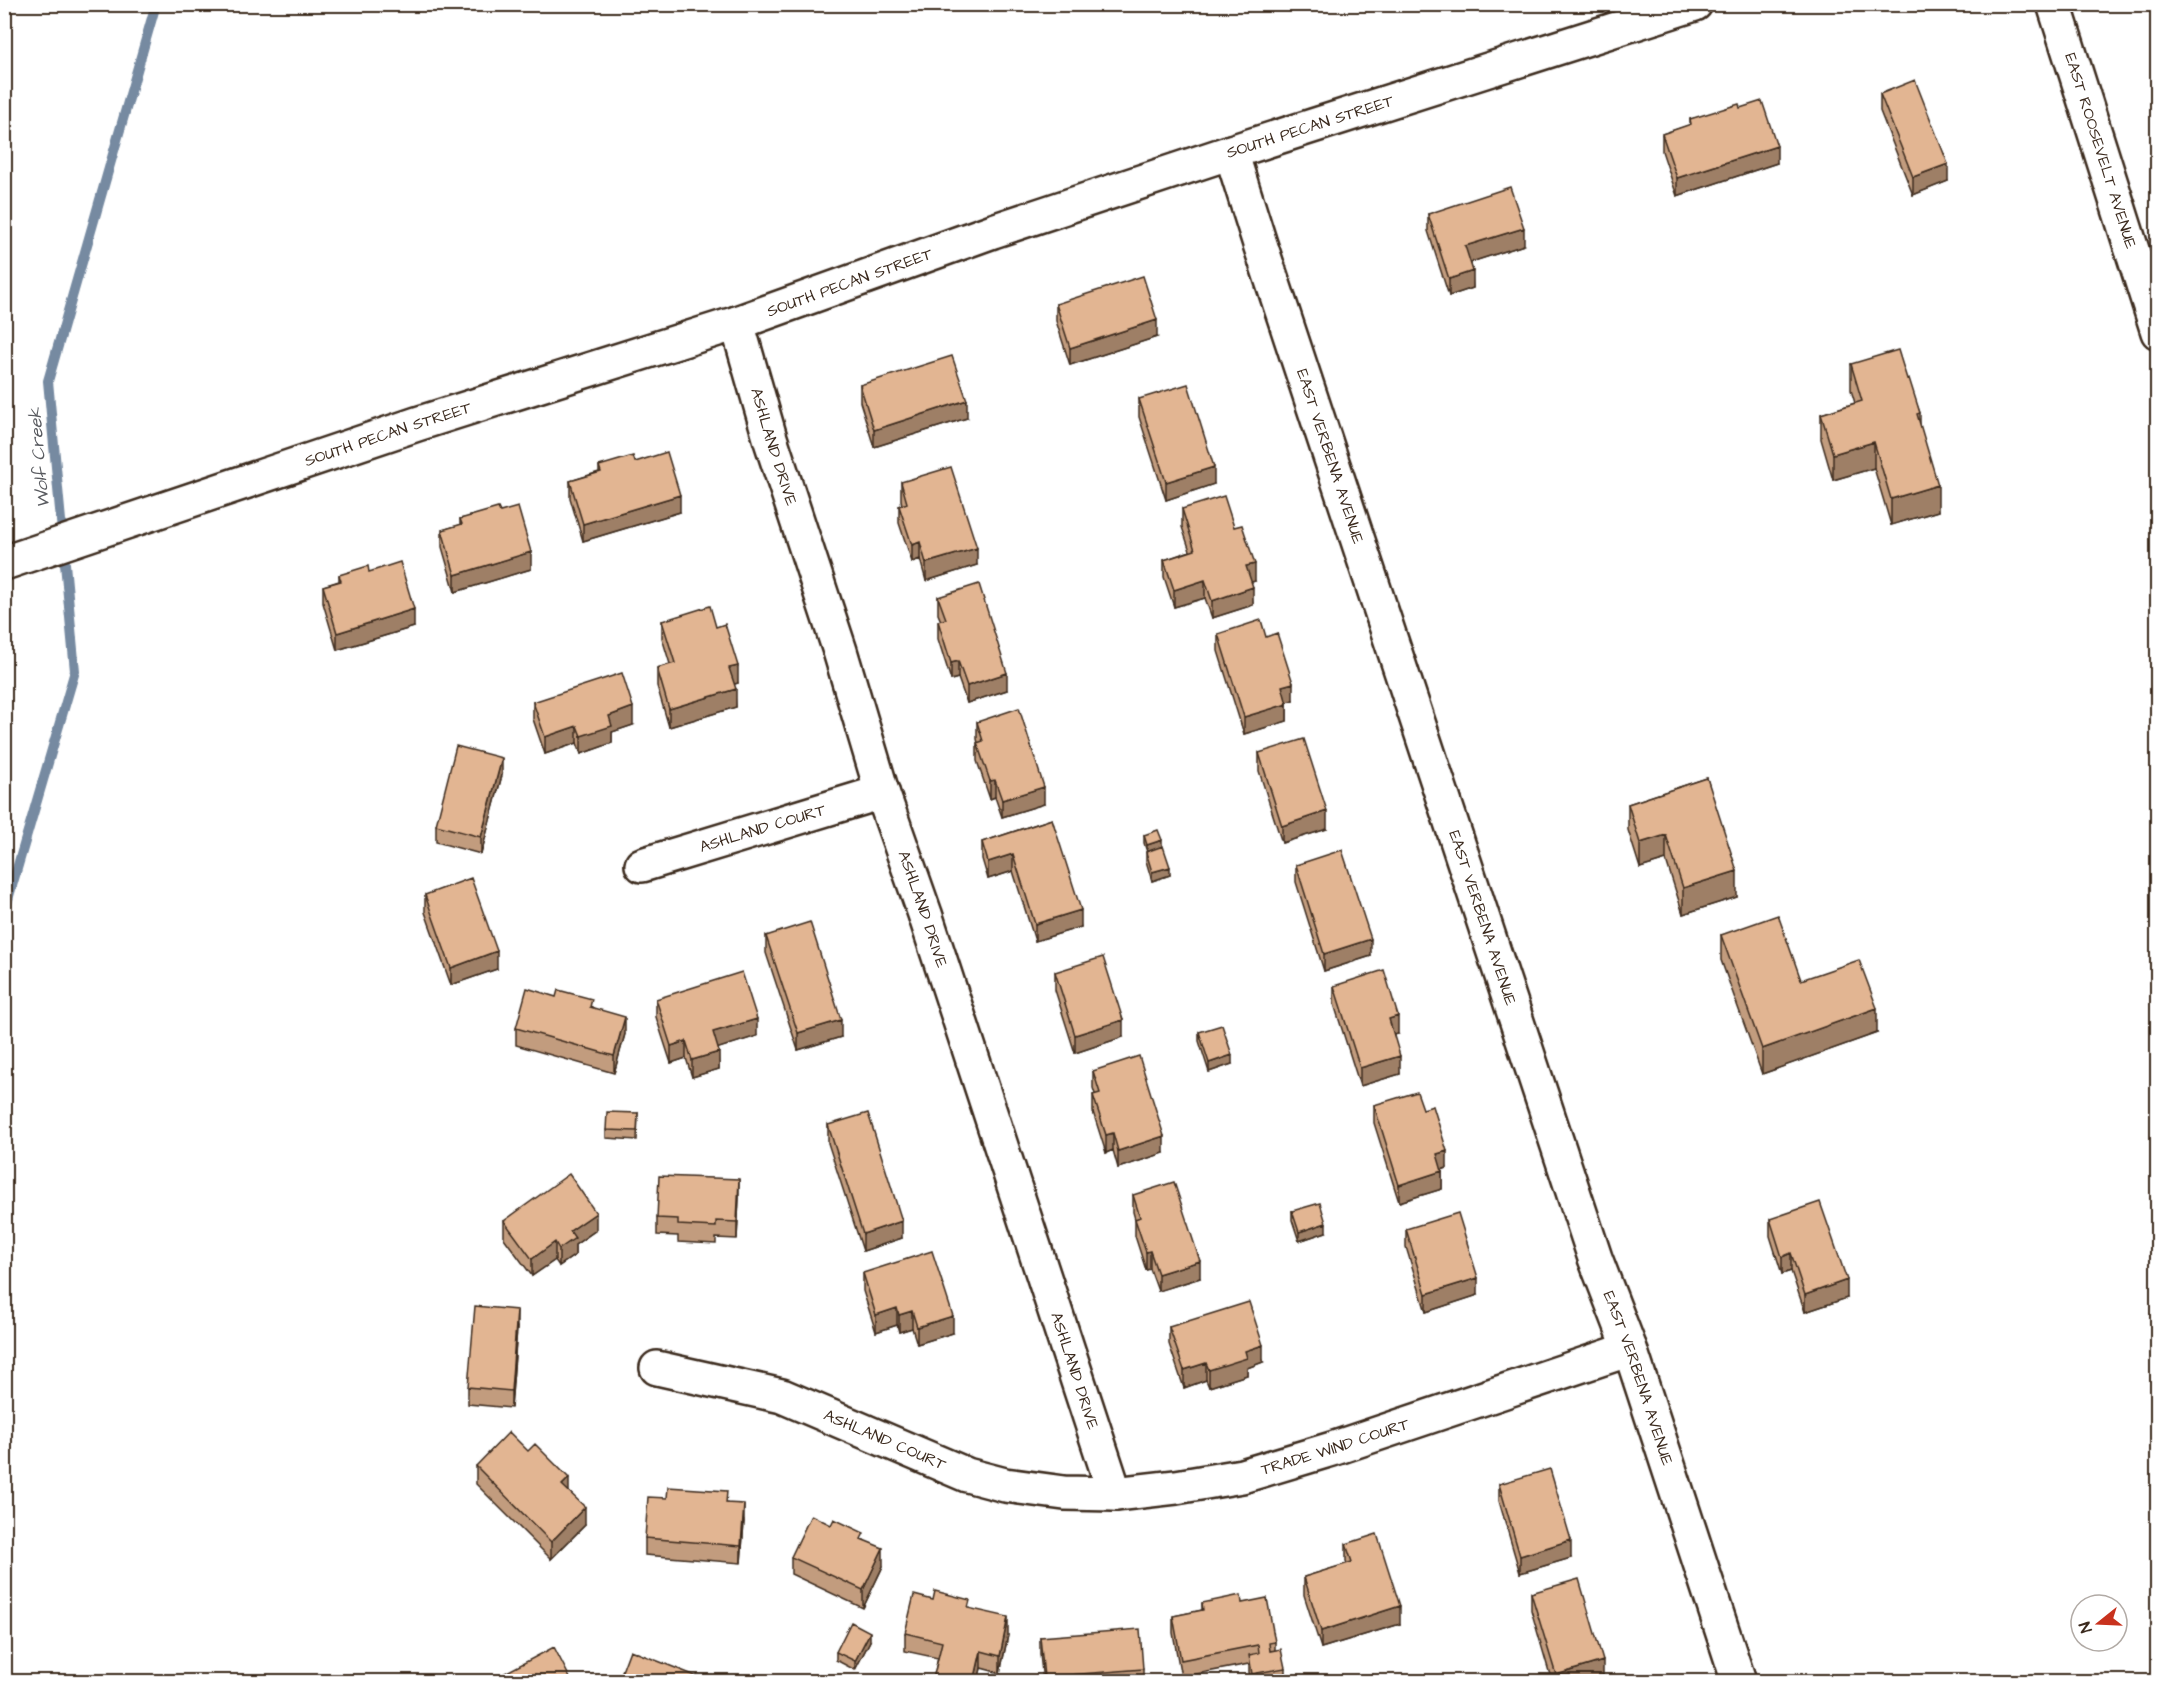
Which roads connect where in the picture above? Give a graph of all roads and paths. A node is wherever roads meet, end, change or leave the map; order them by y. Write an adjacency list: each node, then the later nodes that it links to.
1 (1695, 4): 3 (street, SOUTH PECAN STREET)
2 (2054, 4): 5 (street, EAST ROOSEVELT AVENUE)
3 (1231, 152): 4 (street, SOUTH PECAN STREET); 9 (street, EAST VERBENA AVENUE)
4 (737, 323): 6 (street, SOUTH PECAN STREET); 7 (street, ASHLAND DRIVE)
5 (2157, 332)
6 (4, 563)
7 (882, 792): 8 (street, ASHLAND COURT); 11 (street, ASHLAND DRIVE)
8 (642, 865)
9 (1630, 1349): 11 (street, TRADE WIND COURT); 12 (street, EAST VERBENA AVENUE)
10 (657, 1368): 11 (street, ASHLAND COURT)
11 (1115, 1494)
12 (1739, 1682)

